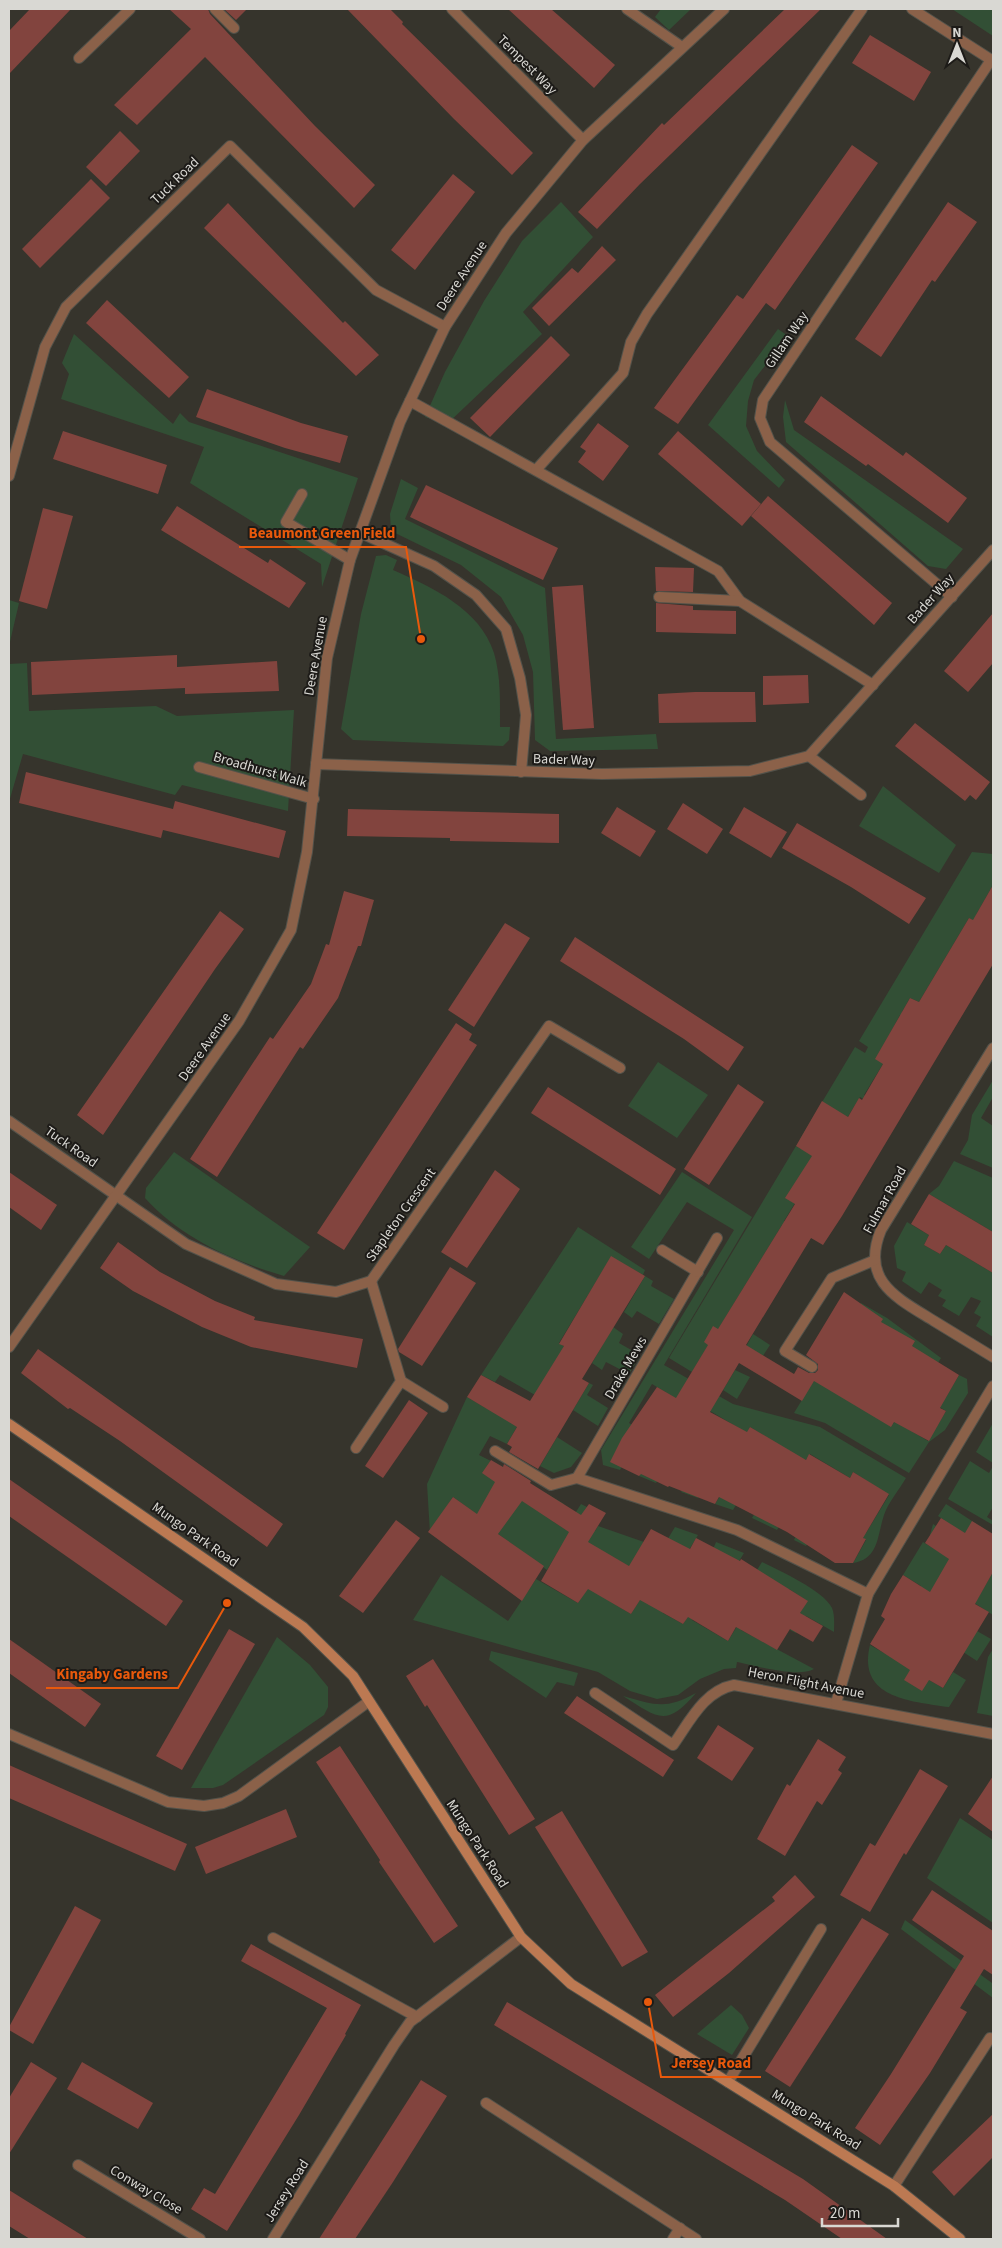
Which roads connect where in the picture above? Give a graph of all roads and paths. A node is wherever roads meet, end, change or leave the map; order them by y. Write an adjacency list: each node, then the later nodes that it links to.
1 (130, 9): 10 (street)
2 (215, 9): 8 (street)
3 (452, 9): 12 (street, Tempest Way)
4 (627, 9): 9 (street)
5 (724, 9): 9 (street, Deere Avenue)
6 (862, 9): 15 (street)
7 (912, 9): 11 (street)
8 (234, 28)
9 (682, 48): 12 (street, Deere Avenue)
10 (79, 58)
11 (992, 61): 21 (street, Gillam Way)
12 (583, 140): 13 (street, Deere Avenue)
13 (445, 327): 14 (street, Deere Avenue); 16 (street, Tuck Road)
14 (410, 401): 15 (street); 18 (street, Deere Avenue)
15 (536, 470): 23 (street)
16 (9, 476)
17 (302, 494): 20 (street)
18 (361, 533): 20 (street, Deere Avenue); 28 (street)
19 (993, 550): 21 (street, Bader Way)
20 (350, 560): 26 (street, Deere Avenue)
21 (952, 596): 24 (street, Bader Way)
22 (659, 597): 23 (street)
23 (740, 601): 24 (street)
24 (872, 685): 25 (street, Bader Way)
25 (809, 756): 28 (street, Bader Way); 29 (street)
26 (316, 764): 28 (street, Bader Way); 30 (street, Deere Avenue)
27 (199, 767): 30 (street, Broadhurst Walk)
28 (521, 772)
29 (861, 795)
30 (314, 799): 34 (street, Deere Avenue)
31 (993, 1048): 37 (street, Fulmar Road)
32 (620, 1068): 39 (street, Stapleton Crescent)
33 (9, 1121): 34 (street, Tuck Road)
34 (117, 1196): 39 (street, Stapleton Crescent); 40 (street, Deere Avenue)
35 (717, 1238): 38 (street, Drake Mews)
36 (662, 1250): 38 (street)
37 (875, 1260): 41 (street); 42 (street)
38 (698, 1272): 49 (street, Drake Mews)
39 (371, 1281): 43 (street)
40 (9, 1347)
41 (993, 1356)
42 (812, 1366)
43 (401, 1382): 45 (street); 47 (street)
44 (993, 1386): 50 (street)
45 (443, 1407)
46 (9, 1424): 52 (street, Mungo Park Road)
47 (356, 1448)
48 (495, 1451): 49 (street)
49 (577, 1478): 50 (street)
50 (868, 1594): 53 (street)
51 (595, 1693): 53 (street, Heron Flight Avenue)
52 (368, 1702): 54 (street); 57 (street, Mungo Park Road)
53 (836, 1703): 55 (street, Heron Flight Avenue)
54 (9, 1734)
55 (993, 1734)
56 (820, 1929): 61 (street)
57 (521, 1937): 59 (street, Jersey Road); 61 (street, Mungo Park Road)
58 (273, 1938): 59 (street)
59 (416, 2017): 67 (street, Jersey Road)
60 (993, 2039): 64 (street)
61 (728, 2082): 64 (street, Mungo Park Road)
62 (486, 2103): 65 (street)
63 (78, 2165): 66 (street, Conway Close)
64 (894, 2186): 70 (street, Mungo Park Road)
65 (680, 2228): 68 (street); 69 (street)
66 (200, 2239)
67 (273, 2239)
68 (673, 2239)
69 (696, 2239)
70 (960, 2239)

